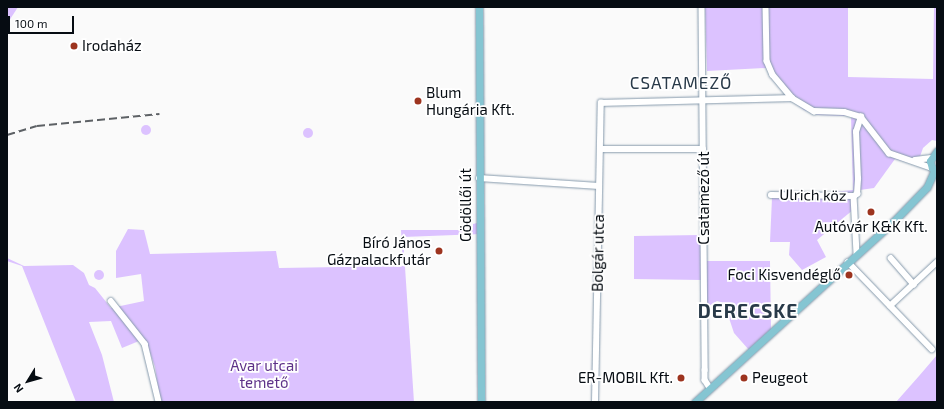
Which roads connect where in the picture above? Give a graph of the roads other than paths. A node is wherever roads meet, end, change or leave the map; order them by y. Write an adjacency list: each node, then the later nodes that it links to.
1 (479, 7): 13 (main road, Gödöllői út)
2 (702, 7): 5 (street, Csatamező út)
3 (766, 7): 4 (street)
4 (792, 98): 5 (street); 6 (street)
5 (704, 101): 7 (street, Bolgár utca); 8 (street, Csatamező út)
6 (861, 117): 11 (street); 17 (street)
7 (600, 149): 8 (street); 15 (street, Bolgár utca)
8 (703, 149): 27 (street, Csatamező út)
9 (937, 151): 10 (main road)
10 (931, 158): 11 (street); 12 (main road)
11 (914, 160): 12 (street)
12 (934, 170): 18 (main road)
13 (479, 178): 15 (street); 29 (main road, Gödöllői út)
14 (937, 180): 18 (main road)
15 (599, 186): 30 (street, Bolgár utca)
16 (771, 195): 17 (street, Ulrich köz)
17 (854, 196): 19 (street)
18 (894, 221): 19 (main road)
19 (857, 254): 21 (main road)
20 (891, 258): 23 (street)
21 (848, 262): 25 (street); 27 (main road)
22 (937, 262): 23 (street)
23 (914, 284): 25 (street)
24 (111, 301): 28 (street)
25 (890, 306): 26 (street)
26 (932, 349)
27 (710, 388): 31 (main road)
28 (158, 402)
29 (481, 402)
30 (595, 402)
31 (695, 402)

